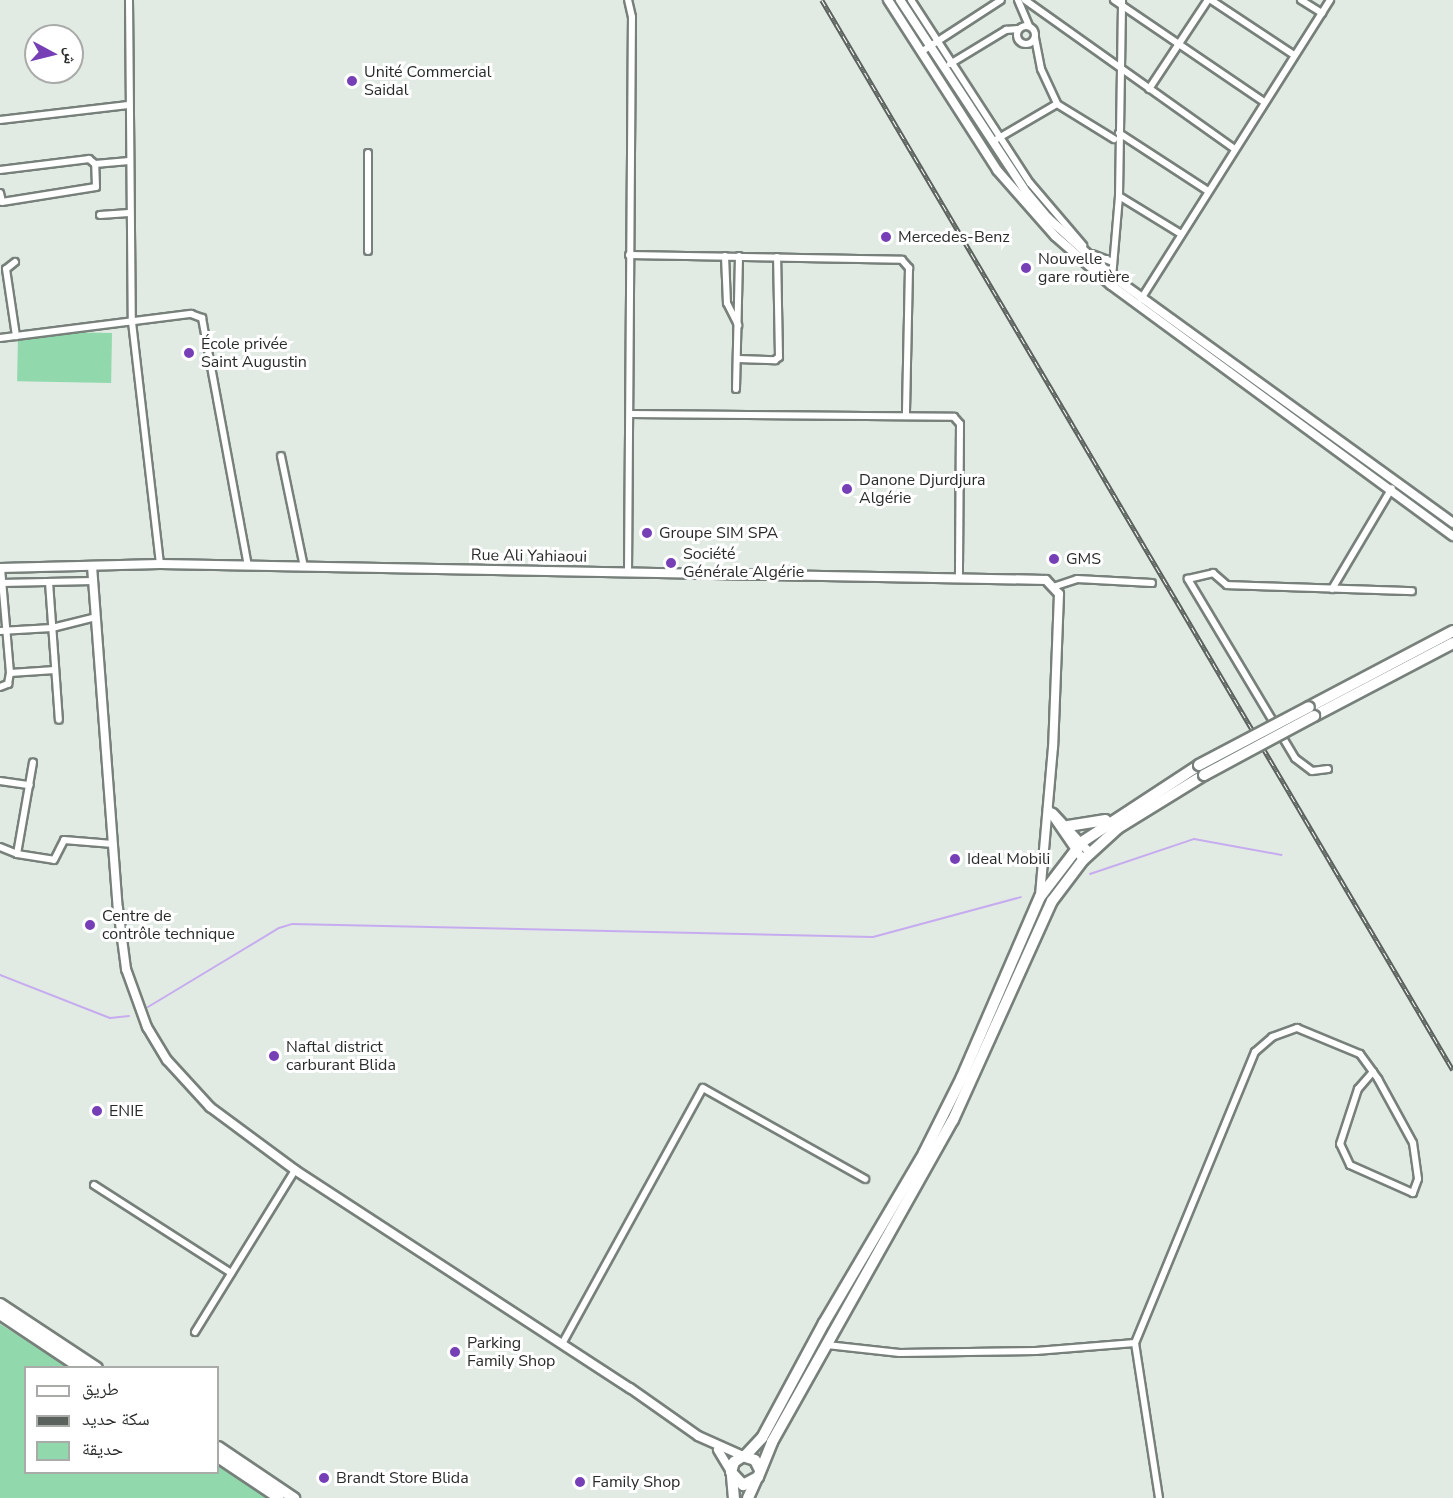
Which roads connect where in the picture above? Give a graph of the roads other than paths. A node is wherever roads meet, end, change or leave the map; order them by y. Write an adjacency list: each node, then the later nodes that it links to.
1 (129, 0): 27 (street)
2 (628, 0): 44 (street)
3 (888, 0): 20 (main road)
4 (900, 0): 19 (main road)
5 (911, 0): 19 (street)
6 (1001, 0): 19 (street)
7 (1018, 0): 15 (street)
8 (1025, 0): 23 (street)
9 (1114, 0): 13 (street)
10 (1209, 0): 18 (street); 21 (street)
11 (1301, 0): 14 (street)
12 (1330, 0): 14 (street)
13 (1122, 2): 18 (street); 23 (street)
14 (1322, 13): 21 (street)
15 (1029, 26): 16 (street); 17 (street)
16 (1018, 29): 17 (street); 22 (street)
17 (1035, 38): 26 (street)
18 (1180, 44): 24 (street); 25 (street)
19 (933, 45): 20 (street); 22 (street); 31 (main road)
20 (921, 52): 50 (main road)
21 (1294, 55): 25 (street)
22 (950, 64): 31 (street)
23 (1119, 65): 24 (street); 29 (street)
24 (1149, 89): 32 (street)
25 (1264, 102): 32 (street)
26 (1056, 104): 30 (street); 31 (street)
27 (128, 105): 28 (street); 34 (street)
28 (0, 120)
29 (1119, 133): 37 (street); 39 (street)
30 (1114, 139)
31 (995, 140): 49 (street); 50 (main road)
32 (1235, 149): 37 (street)
33 (368, 153): 43 (street)
34 (129, 161): 35 (street); 40 (street)
35 (94, 164): 36 (street); 38 (street)
36 (0, 170)
37 (1208, 191): 42 (street)
38 (0, 193)
39 (1119, 196): 42 (street); 49 (street)
40 (129, 213): 41 (street); 52 (street)
41 (100, 215)
42 (1181, 234): 51 (street)
43 (368, 251)
44 (629, 255): 45 (street); 58 (street)
45 (725, 256): 46 (street); 53 (street)
46 (739, 256): 47 (street); 53 (street)
47 (777, 257): 56 (street); 59 (street)
48 (15, 262): 54 (street)
49 (1113, 262): 50 (street)
50 (1111, 281): 51 (main road)
51 (1140, 301): 61 (main road)
52 (132, 322): 54 (street); 64 (street); 66 (street)
53 (738, 326): 56 (street)
54 (16, 336): 55 (street)
55 (0, 338)
56 (738, 359): 57 (street)
57 (736, 389)
58 (630, 414): 59 (street); 69 (street)
59 (906, 414): 70 (street)
60 (281, 456): 68 (street)
61 (1393, 486): 62 (main road); 63 (main road); 76 (street)
62 (1453, 523)
63 (1453, 536)
64 (160, 564): 65 (main road, Rue Ali Yahiaoui); 66 (main road, Rue Ali Yahiaoui)
65 (92, 566): 67 (main road, Rue Ali Yahiaoui); 71 (main road)
66 (248, 566): 68 (main road, Rue Ali Yahiaoui)
67 (0, 567): 73 (street)
68 (304, 567): 69 (main road, Rue Ali Yahiaoui)
69 (628, 573): 70 (main road, Rue Ali Yahiaoui)
70 (959, 577): 75 (main road, Rue Ali Yahiaoui)
71 (93, 581): 72 (street); 78 (main road)
72 (49, 582): 73 (street); 79 (street)
73 (1, 583): 80 (street)
74 (1152, 583): 75 (street)
75 (1056, 586): 93 (main road)
76 (1332, 589): 77 (street); 89 (street)
77 (1412, 591)
78 (96, 617): 79 (street); 96 (main road)
79 (52, 628): 80 (street); 83 (street)
80 (3, 631): 84 (street)
81 (1453, 631): 86 (highway)
82 (1453, 643): 86 (highway)
83 (56, 670): 84 (street); 87 (street)
84 (10, 673): 85 (street)
85 (0, 687)
86 (1312, 711): 90 (highway, bridge)
87 (59, 720)
88 (33, 762): 92 (street)
89 (1328, 769)
90 (1202, 770): 94 (highway); 100 (highway)
91 (0, 782): 92 (street)
92 (30, 785): 99 (street)
93 (1048, 809): 95 (main road); 97 (main road); 101 (main road)
94 (1115, 817): 95 (highway); 97 (highway)
95 (1068, 826): 97 (main road)
96 (113, 844): 99 (street); 103 (main road)
97 (1078, 846): 100 (main road); 101 (highway)
98 (0, 847): 99 (street)
99 (17, 854)
100 (1087, 856): 112 (highway)
101 (1040, 897): 117 (highway)
102 (1373, 1072): 102 (street); 110 (street)
103 (295, 1170): 106 (street); 111 (main road)
104 (865, 1179): 111 (street)
105 (94, 1185): 106 (street)
106 (231, 1273): 109 (street)
107 (0, 1304): 114 (highway)
108 (0, 1314): 113 (highway)
109 (195, 1332)
110 (1135, 1343): 112 (street); 125 (street)
111 (562, 1344): 115 (main road)
112 (827, 1346): 120 (highway)
113 (78, 1366)
114 (94, 1366)
115 (715, 1447): 117 (main road); 119 (main road)
116 (219, 1448): 122 (highway)
117 (744, 1456): 119 (highway); 120 (highway)
118 (219, 1459): 121 (highway)
119 (732, 1474): 120 (highway); 123 (highway)
120 (758, 1475): 124 (highway)
121 (279, 1498)
122 (294, 1498)
123 (734, 1498)
124 (748, 1498)
125 (1159, 1498)

